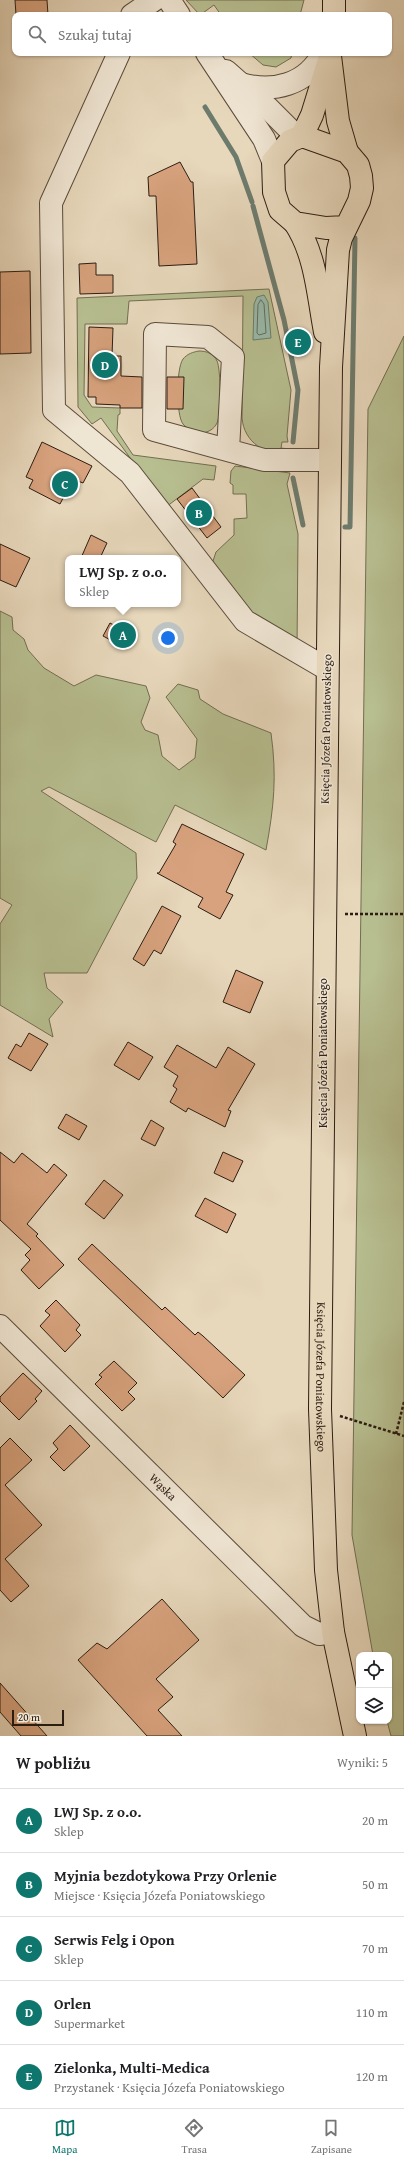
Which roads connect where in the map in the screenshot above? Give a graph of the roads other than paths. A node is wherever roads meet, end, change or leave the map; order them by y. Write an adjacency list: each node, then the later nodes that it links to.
1 (154, 0): 4 (street)
2 (169, 0): 5 (street)
3 (334, 0): 6 (main road)
4 (136, 12)
5 (177, 12)
6 (334, 12)
7 (118, 56): 22 (street)
8 (209, 56): 16 (street)
9 (210, 56): 13 (street)
10 (326, 56): 13 (street)
11 (327, 56): 14 (main road)
12 (328, 56): 15 (main road)
13 (241, 84): 14 (street)
14 (299, 137): 15 (main road); 16 (main road)
15 (347, 152): 18 (main road)
16 (273, 161): 17 (main road)
17 (295, 223): 18 (main road); 19 (main road, Księcia Józefa Poniatowskiego)
18 (346, 227): 19 (main road, Księcia Józefa Poniatowskiego)
19 (331, 367): 21 (main road, Księcia Józefa Poniatowskiego)
20 (228, 450): 20 (street); 21 (street)
21 (330, 460): 22 (main road, Księcia Józefa Poniatowskiego)
22 (327, 669): 24 (main road, Księcia Józefa Poniatowskiego)
23 (0, 1326): 24 (street, Wąska)
24 (333, 1632): 25 (main road, Księcia Józefa Poniatowskiego)
25 (354, 1736)

